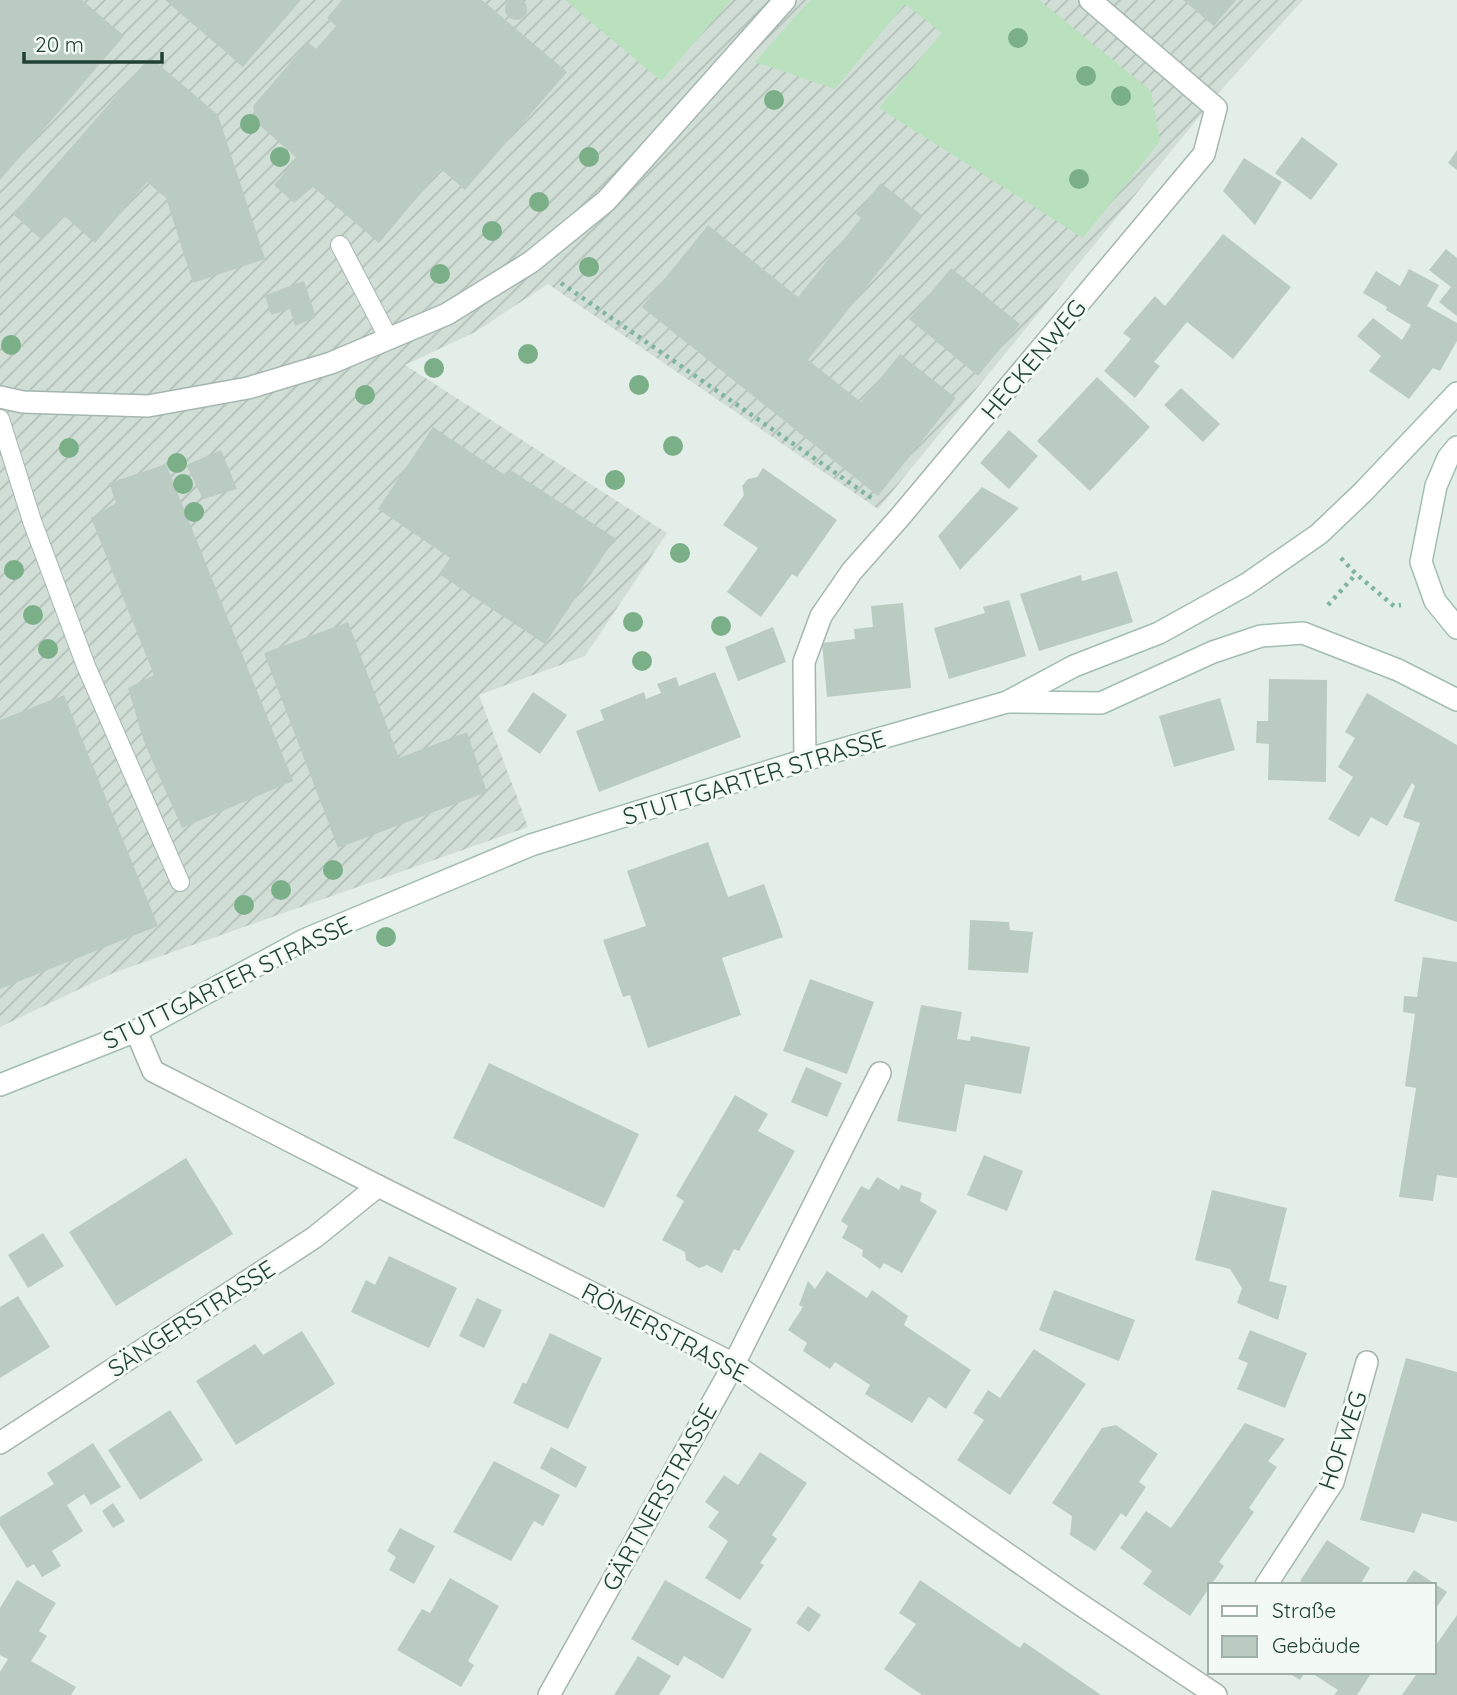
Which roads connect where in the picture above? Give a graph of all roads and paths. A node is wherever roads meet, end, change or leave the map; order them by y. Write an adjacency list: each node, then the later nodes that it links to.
1 (785, 0): 4 (street)
2 (1090, 0): 10 (street, HECKENWEG)
3 (340, 245): 5 (lane)
4 (531, 262): 5 (street); 10 (path)
5 (389, 339): 7 (street)
6 (1457, 393): 11 (street, STUTTGARTER STRASSE)
7 (0, 397)
8 (0, 419): 17 (lane)
9 (1457, 447): 12 (street)
10 (899, 518): 16 (street, HECKENWEG)
11 (1319, 534): 12 (path); 15 (street, STUTTGARTER STRASSE)
12 (1435, 601): 13 (street)
13 (1457, 628)
14 (1457, 700): 15 (street)
15 (1007, 702): 16 (street, STUTTGARTER STRASSE)
16 (805, 760): 18 (street, STUTTGARTER STRASSE)
17 (180, 882)
18 (136, 1031): 20 (street, STUTTGARTER STRASSE); 21 (street, RÖMERSTRASSE)
19 (880, 1073): 23 (street, GÄRTNERSTRASSE)
20 (0, 1085)
21 (378, 1186): 23 (street, RÖMERSTRASSE); 24 (street, SÄNGERSTRASSE)
22 (1367, 1362): 25 (street, HOFWEG)
23 (734, 1364): 26 (street, RÖMERSTRASSE); 27 (street, GÄRTNERSTRASSE)
24 (0, 1443)
25 (1267, 1583)
26 (1209, 1683)
27 (549, 1695)

